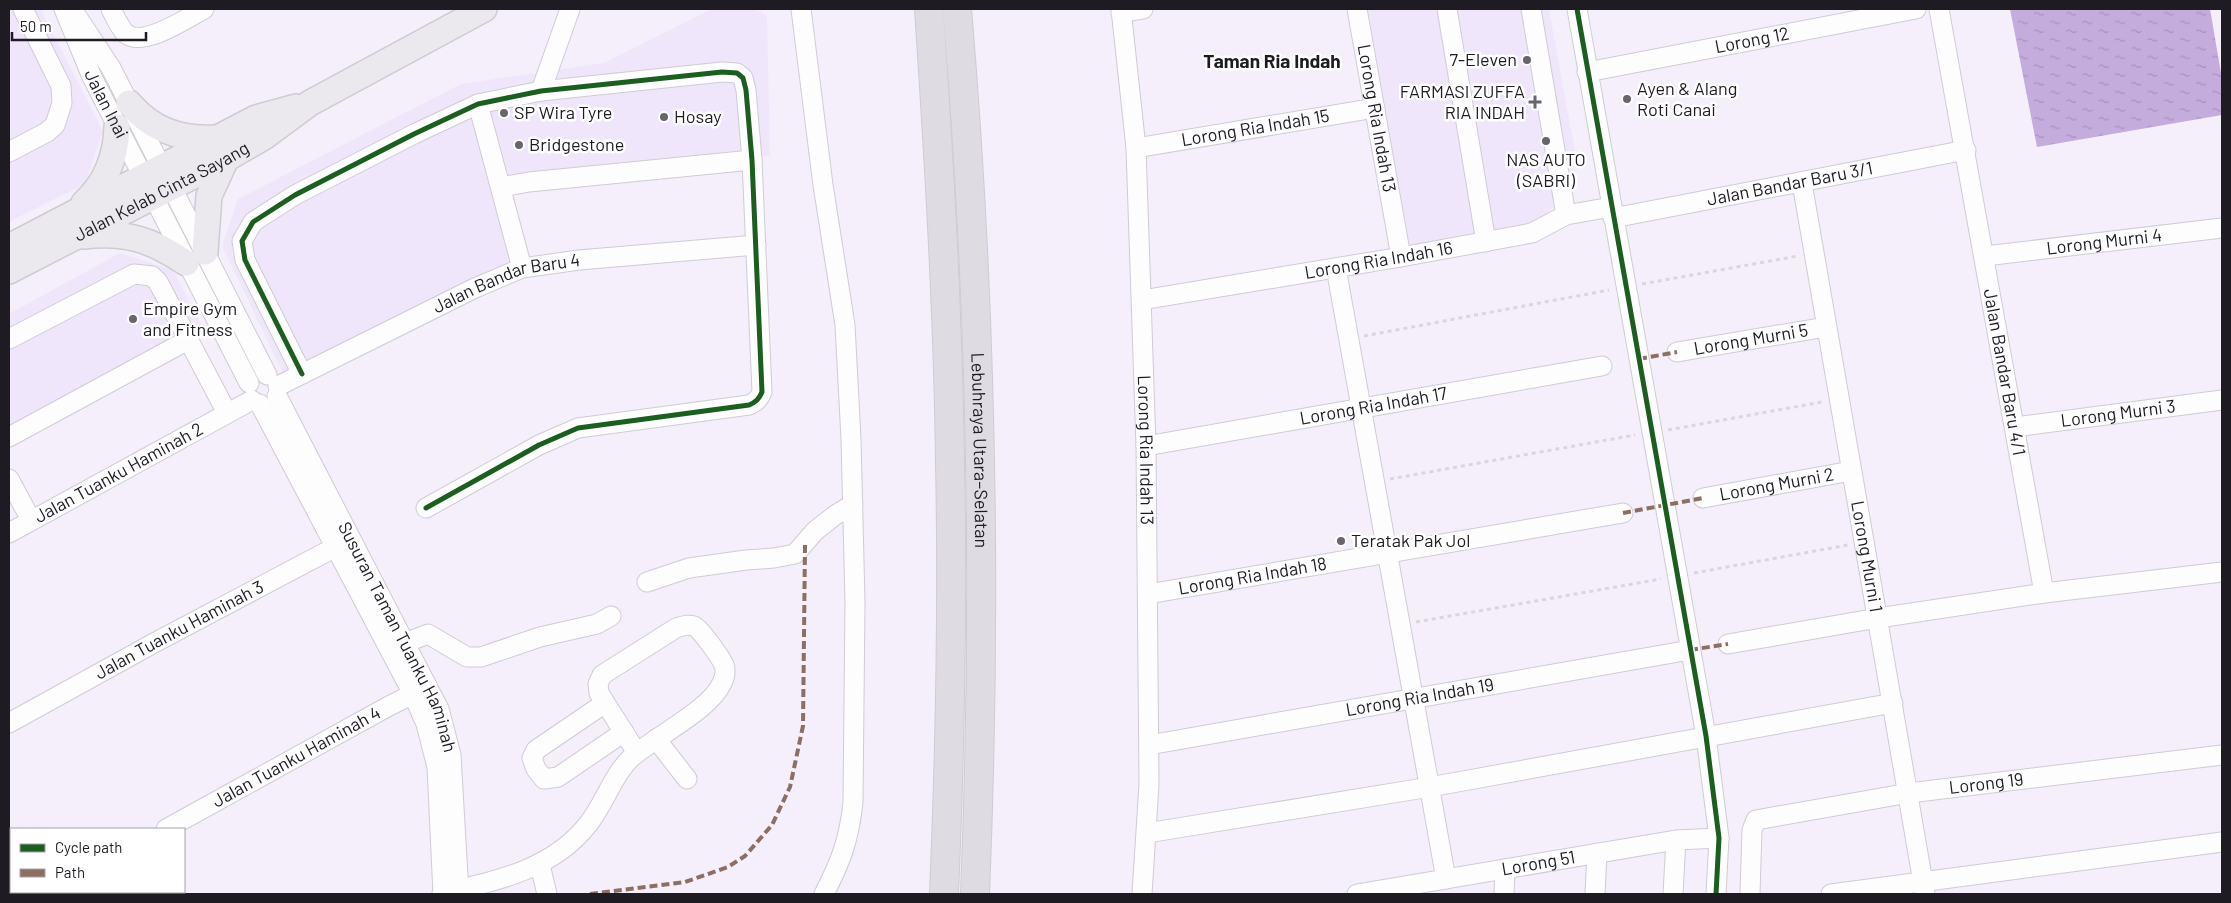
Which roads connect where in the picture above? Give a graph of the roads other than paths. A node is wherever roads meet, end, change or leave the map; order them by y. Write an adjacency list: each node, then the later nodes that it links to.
1 (23, 9): 28 (street)
2 (64, 9): 24 (street, Jalan Inai)
3 (72, 9): 21 (street, Jalan Inai)
4 (111, 9): 5 (street)
5 (204, 9)
6 (484, 9): 25 (main road, Jalan Kelab Cinta Sayang)
7 (570, 9): 20 (street)
8 (801, 9): 64 (street)
9 (929, 9): 108 (highway, Lebuhraya Utara–Selatan)
10 (957, 9): 109 (highway, Lebuhraya Utara–Selatan)
11 (1143, 9): 18 (street)
12 (1357, 9): 23 (street, Lorong Ria Indah 13)
13 (1446, 9): 37 (street)
14 (1531, 9): 34 (street)
15 (1577, 9): 19 (street)
16 (1916, 9): 19 (street, Lorong 12)
17 (1939, 9): 27 (street, Jalan Bandar Baru 4/1)
18 (1121, 11): 26 (street, Lorong Ria Indah 13)
19 (1587, 72): 33 (street)
20 (541, 91): 22 (street); 29 (street)
21 (129, 103): 25 (main road); 30 (street, Jalan Inai)
22 (478, 104): 32 (street); 52 (street)
23 (1375, 108): 26 (street, Lorong Ria Indah 15); 41 (street, Lorong Ria Indah 13)
24 (117, 127): 30 (street, Jalan Inai); 35 (main road)
25 (221, 148): 30 (main road, Jalan Kelab Cinta Sayang); 42 (main road)
26 (1136, 148): 46 (street, Lorong Ria Indah 13)
27 (1966, 150): 31 (street, Jalan Bandar Baru 3/1); 40 (street, Jalan Bandar Baru 4/1)
28 (9, 152)
29 (752, 160): 32 (street); 38 (street)
30 (157, 182): 35 (main road, Jalan Kelab Cinta Sayang); 42 (street, Susuran Taman Tuanku Haminah)
31 (1802, 183): 33 (street, Jalan Bandar Baru 3/1); 47 (street, Lorong Murni 1)
32 (501, 188): 43 (street)
33 (1612, 212): 34 (street, Lorong Ria Indah 16); 79 (street)
34 (1566, 215): 37 (street, Lorong Ria Indah 16)
35 (66, 228): 39 (main road, Jalan Kelab Cinta Sayang); 42 (main road); 45 (main road, Jalan Kelab Cinta Sayang)
36 (2222, 228): 40 (street, Lorong Murni 4)
37 (1486, 242): 41 (street, Lorong Ria Indah 16)
38 (756, 244): 43 (street, Jalan Bandar Baru 4); 65 (street)
39 (9, 247)
40 (1985, 256): 58 (street, Jalan Bandar Baru 4/1)
41 (1401, 257): 44 (street, Lorong Ria Indah 16)
42 (196, 258): 53 (street, Susuran Taman Tuanku Haminah); 54 (street, Susuran Taman Tuanku Haminah)
43 (522, 268): 52 (street, Jalan Bandar Baru 4)
44 (1336, 268): 46 (street, Lorong Ria Indah 16); 56 (street)
45 (9, 271)
46 (1142, 300): 60 (street, Lorong Ria Indah 13)
47 (1826, 327): 50 (street, Lorong Murni 5); 61 (street, Lorong Murni 1)
48 (9, 339): 49 (street)
49 (188, 340): 57 (street); 59 (street)
50 (1677, 352)
51 (1602, 366): 56 (street, Lorong Ria Indah 17)
52 (302, 374): 53 (street, Jalan Bandar Baru 4)
53 (274, 386): 54 (street); 54 (street); 69 (street, Susuran Taman Tuanku Haminah)
54 (254, 396): 57 (street, Jalan Tuanku Haminah 2); 69 (street, Susuran Taman Tuanku Haminah)
55 (2222, 400): 58 (street, Lorong Murni 3)
56 (1361, 408): 60 (street, Lorong Ria Indah 17); 70 (street)
57 (227, 413): 67 (street, Jalan Tuanku Haminah 2)
58 (2015, 427): 73 (street, Jalan Bandar Baru 4/1)
59 (9, 437)
60 (1146, 446): 74 (street, Lorong Ria Indah 13)
61 (1851, 472): 63 (street, Lorong Murni 2); 76 (street, Lorong Murni 1)
62 (9, 479): 67 (street)
63 (1703, 498)
64 (853, 504): 72 (street); 107 (street)
65 (426, 508)
66 (1624, 513): 70 (street, Lorong Ria Indah 18)
67 (31, 520): 68 (street, Jalan Tuanku Haminah 2)
68 (9, 533)
69 (343, 544): 77 (street, Susuran Taman Tuanku Haminah); 80 (street, Susuran Taman Tuanku Haminah); 84 (street, Jalan Tuanku Haminah 3)
70 (1388, 553): 74 (street, Lorong Ria Indah 18); 81 (street)
71 (2222, 572): 73 (street, Lorong Murni 1)
72 (647, 582)
73 (2044, 593): 76 (street, Lorong Murni 1)
74 (1148, 594): 88 (street, Lorong Ria Indah 13)
75 (611, 616): 77 (street)
76 (1878, 618): 78 (street); 83 (street)
77 (405, 643): 80 (street, Susuran Taman Tuanku Haminah)
78 (1728, 644)
79 (1690, 650): 81 (street, Lorong Ria Indah 19); 86 (street)
80 (421, 690): 94 (street, Jalan Tuanku Haminah 4); 105 (street, Susuran Taman Tuanku Haminah)
81 (1414, 699): 88 (street, Lorong Ria Indah 19); 92 (street)
82 (605, 703): 85 (street); 85 (street); 87 (street)
83 (1893, 703): 86 (street); 93 (street)
84 (9, 724)
85 (624, 732): 89 (street)
86 (1706, 736): 92 (street); 96 (street)
87 (656, 739): 89 (street); 91 (street)
88 (1149, 745): 95 (street, Lorong Ria Indah 13)
89 (637, 753): 100 (street)
90 (2222, 755): 93 (street, Lorong 19)
91 (687, 780)
92 (1430, 786): 95 (street); 102 (street)
93 (1909, 793): 103 (street); 116 (street, Lorong 19)
94 (168, 828)
95 (1147, 833): 110 (street, Lorong Ria Indah 13)
96 (1719, 838): 97 (street, Lorong 51); 115 (street)
97 (1676, 840): 99 (street, Lorong 51); 114 (street)
98 (2222, 842): 103 (street)
99 (1597, 853): 101 (street, Lorong 51); 113 (street)
100 (540, 864): 105 (street); 106 (street)
101 (1505, 869): 102 (street, Lorong 51); 112 (street)
102 (1446, 879): 104 (street, Lorong 51)
103 (1924, 888): 117 (street)
104 (1423, 889): 111 (street, Lorong 51)
105 (451, 893)
106 (547, 894)
107 (824, 894)
108 (944, 894)
109 (975, 894)
110 (1142, 894)
111 (1357, 894)
112 (1504, 894)
113 (1595, 894)
114 (1673, 894)
115 (1716, 894)
116 (1750, 894)
117 (1831, 894)

